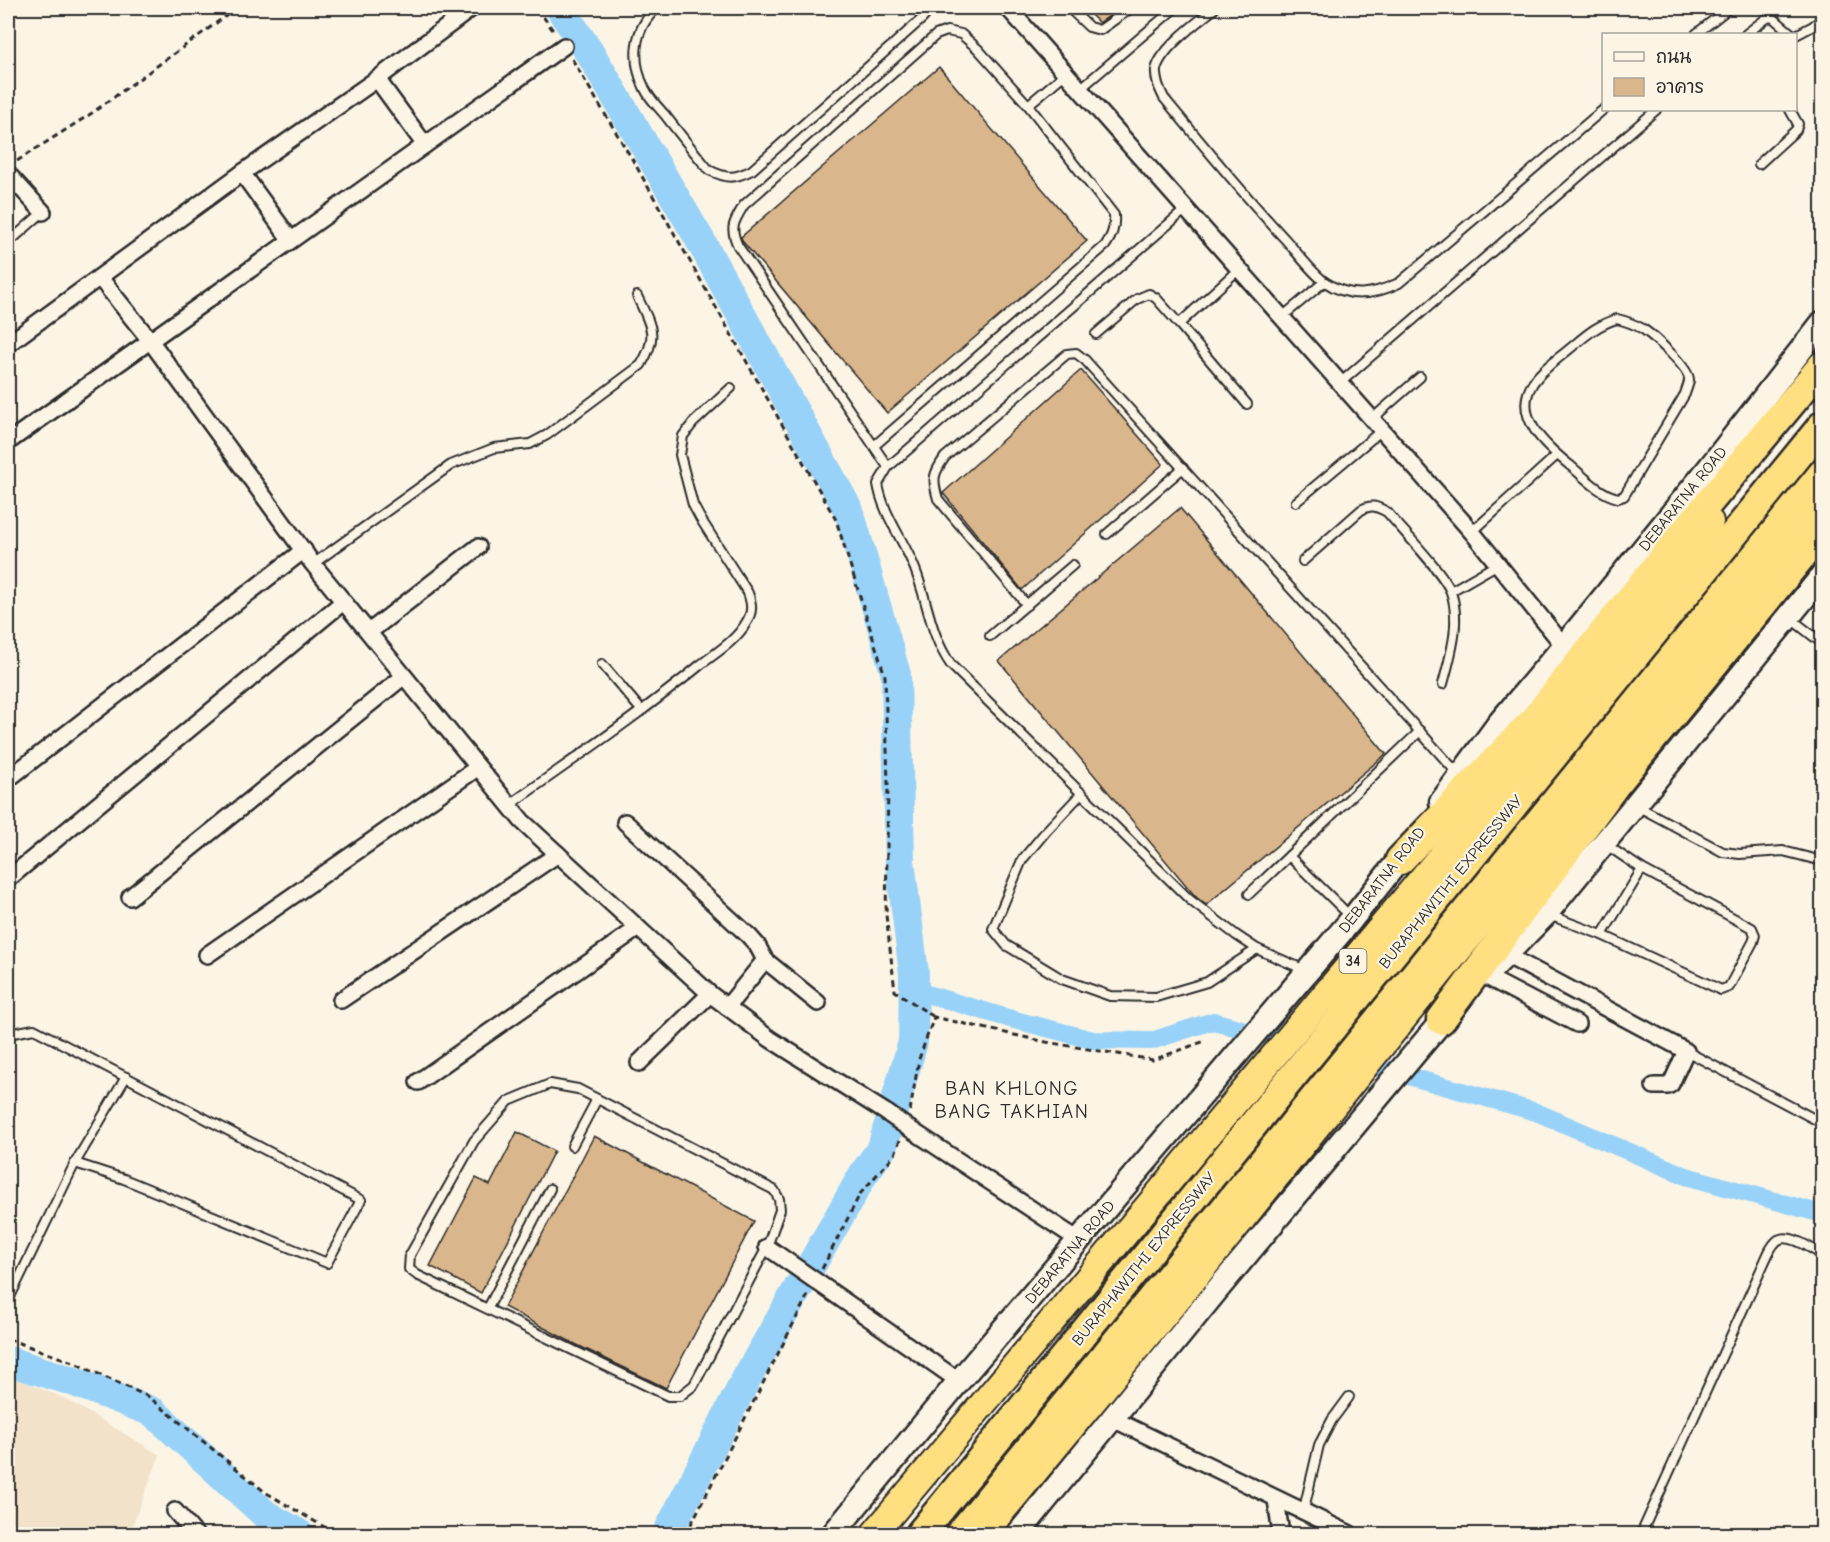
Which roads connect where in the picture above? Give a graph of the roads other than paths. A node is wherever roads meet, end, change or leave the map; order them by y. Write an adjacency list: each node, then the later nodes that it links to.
1 (472, 8): 17 (street)
2 (657, 8): 3 (lane)
3 (931, 8)
4 (1008, 8): 16 (street)
5 (1069, 8): 6 (lane)
6 (1131, 8)
7 (1175, 8): 18 (lane)
8 (1215, 8): 33 (lane)
9 (1729, 8): 11 (lane)
10 (1822, 19): 14 (lane)
11 (1697, 33)
12 (1747, 33): 13 (lane)
13 (1793, 33)
14 (1796, 33)
15 (564, 46): 23 (street)
16 (1066, 73): 18 (street); 19 (lane)
17 (377, 79): 23 (street); 26 (street)
18 (1080, 89): 27 (street)
19 (1028, 105): 50 (lane); 50 (lane)
20 (1602, 111): 33 (lane)
21 (1655, 111): 44 (lane)
22 (1791, 111): 24 (lane)
23 (424, 145): 29 (street)
24 (1759, 164)
25 (8, 174): 28 (street)
26 (242, 174): 29 (street); 32 (street)
27 (1186, 209): 31 (street); 52 (lane)
28 (42, 212): 30 (lane)
29 (290, 239): 39 (street)
30 (8, 243)
31 (1239, 269): 35 (street); 37 (lane)
32 (100, 278): 39 (street); 40 (street)
33 (1324, 282): 35 (lane)
34 (637, 296): 63 (lane)
35 (1282, 317): 44 (street)
36 (1822, 323): 74 (main road, DEBARATNA ROAD / 34)
37 (1179, 324): 38 (lane); 46 (lane)
38 (1096, 334)
39 (149, 339): 49 (street); 61 (street)
40 (8, 344)
41 (1822, 366): 90 (highway)
42 (1420, 377): 47 (lane)
43 (1822, 379): 137 (highway, DEBARATNA ROAD / 34)
44 (1340, 383): 47 (street)
45 (731, 388): 78 (lane)
46 (1247, 404)
47 (1377, 424): 56 (lane); 58 (street)
48 (1822, 426): 138 (highway, BURAPHAWITHI EXPRESSWAY)
49 (8, 442)
50 (874, 446): 52 (lane)
51 (1557, 455): 51 (lane); 58 (lane)
52 (888, 467): 83 (lane)
53 (1183, 468): 59 (lane); 69 (lane); 79 (lane)
54 (1822, 474): 139 (highway, BURAPHAWITHI EXPRESSWAY)
55 (1822, 498): 140 (highway)
56 (1296, 502)
57 (1822, 531): 110 (highway)
58 (1472, 532): 64 (street)
59 (1107, 534)
60 (478, 547): 71 (street)
61 (304, 550): 63 (street); 82 (street)
62 (1304, 561): 67 (lane)
63 (313, 564): 68 (street)
64 (1498, 564): 67 (lane); 74 (street)
65 (1073, 565): 69 (lane)
66 (1822, 576): 70 (main road)
67 (1451, 591): 77 (lane)
68 (344, 603): 71 (street); 93 (street)
69 (1027, 604): 72 (lane)
70 (1789, 617): 73 (lane); 84 (main road)
71 (369, 632): 76 (street)
72 (990, 636)
73 (1822, 643)
74 (1564, 646): 81 (main road, DEBARATNA ROAD / 34)
75 (602, 664): 78 (lane)
76 (403, 677): 80 (street); 95 (street)
77 (1443, 684)
78 (642, 711): 85 (lane)
79 (1420, 731): 81 (lane); 89 (lane)
80 (477, 768): 85 (street); 101 (street)
81 (1460, 776): 90 (main road, DEBARATNA ROAD / 34)
82 (8, 779)
83 (1082, 793): 100 (lane); 100 (lane)
84 (1636, 805): 87 (main road); 91 (lane)
85 (508, 806): 88 (street)
86 (625, 822): 103 (street)
87 (1604, 844): 92 (lane); 96 (main road)
88 (558, 854): 98 (street); 107 (street)
89 (1289, 856): 94 (lane); 97 (lane)
90 (1400, 860): 97 (main road, DEBARATNA ROAD / 34)
91 (1822, 861)
92 (1642, 869): 99 (lane); 99 (lane)
93 (8, 879)
94 (1249, 894)
95 (130, 897)
96 (1546, 914): 99 (lane); 102 (main road)
97 (1352, 919): 104 (main road, DEBARATNA ROAD / 34)
98 (638, 928): 106 (street); 116 (street)
99 (1602, 934)
100 (1257, 949): 104 (lane)
101 (207, 955)
102 (1506, 955): 105 (main road); 113 (street)
103 (765, 960): 108 (street); 109 (street)
104 (1308, 971): 123 (main road, DEBARATNA ROAD / 34)
105 (1485, 976): 110 (main road); 111 (street)
106 (710, 994): 109 (street); 114 (street)
107 (340, 1000)
108 (818, 1003)
109 (727, 1007): 123 (street, bridge)
110 (1441, 1020): 131 (main road)
111 (1577, 1024)
112 (8, 1034): 115 (lane)
113 (1686, 1051): 117 (street); 119 (lane)
114 (639, 1063)
115 (126, 1077): 121 (lane); 121 (lane)
116 (418, 1082)
117 (1654, 1086)
118 (597, 1099): 120 (lane); 124 (lane); 128 (lane)
119 (1822, 1123)
120 (572, 1146)
121 (75, 1163): 126 (lane)
122 (550, 1189): 128 (lane)
123 (1080, 1241): 129 (main road, DEBARATNA ROAD / 34)
124 (767, 1247): 128 (lane); 129 (street)
125 (1822, 1255): 144 (lane)
126 (10, 1289): 127 (lane)
127 (8, 1301)
128 (488, 1308)
129 (959, 1381): 136 (main road, DEBARATNA ROAD / 34)
130 (1349, 1397): 134 (lane)
131 (1113, 1419): 132 (street); 141 (main road)
132 (1276, 1500): 134 (street); 142 (street)
133 (175, 1511): 135 (street)
134 (1303, 1513): 143 (street)
135 (195, 1534)
136 (833, 1534)
137 (874, 1534)
138 (920, 1534)
139 (960, 1534)
140 (983, 1534)
141 (1018, 1534)
142 (1281, 1534)
143 (1350, 1534)
144 (1641, 1534)

